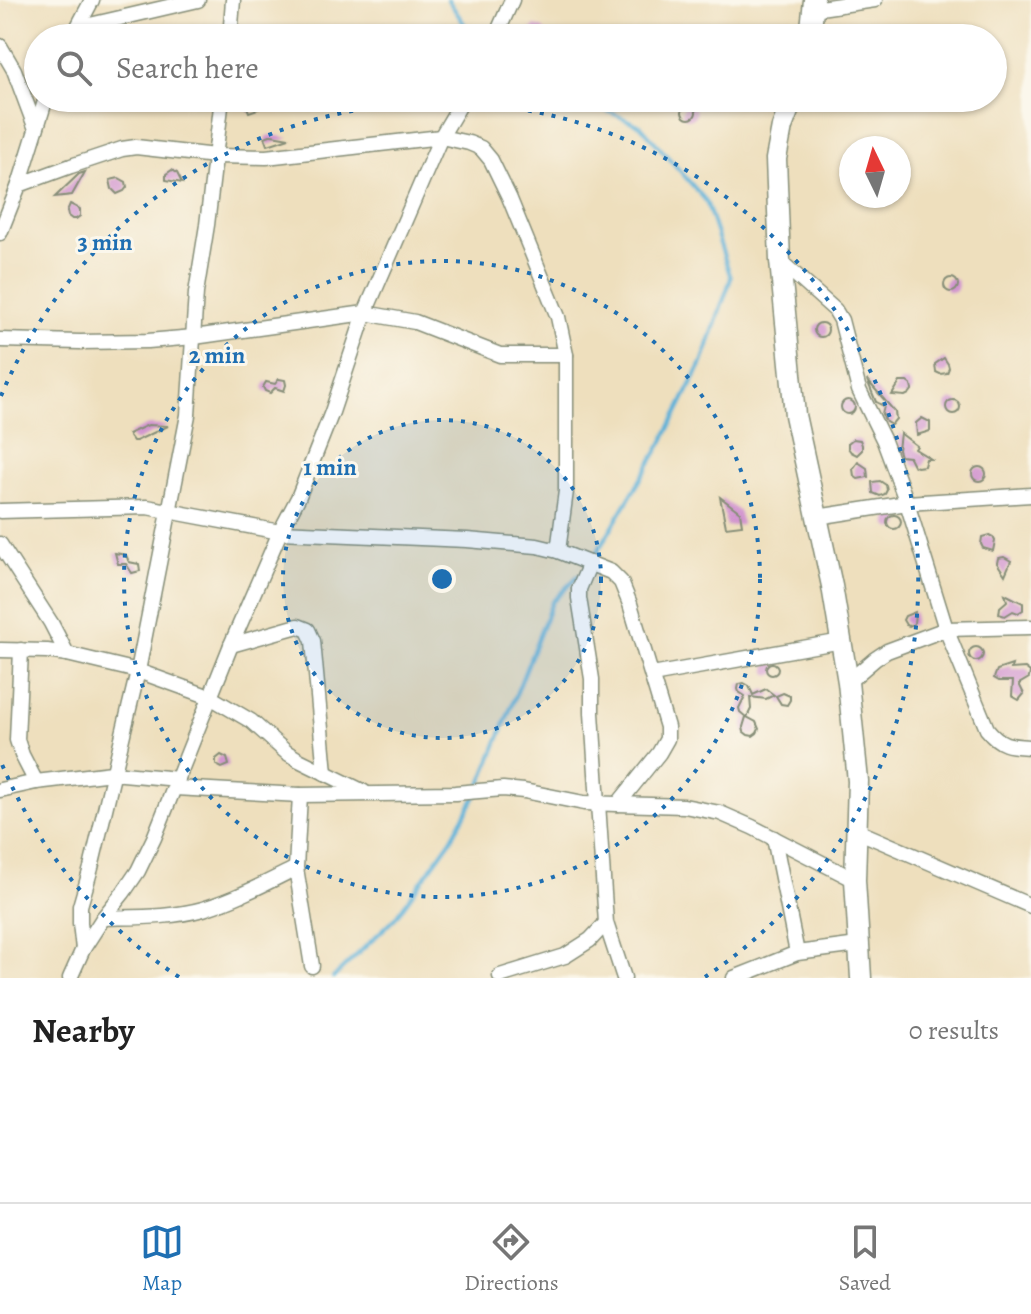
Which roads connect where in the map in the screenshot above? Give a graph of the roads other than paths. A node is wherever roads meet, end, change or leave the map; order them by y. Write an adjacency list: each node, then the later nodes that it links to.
1 (92, 0): 7 (street)
2 (198, 0): 8 (street)
3 (233, 0): 9 (street)
4 (512, 0): 10 (street)
5 (875, 0): 6 (street)
6 (813, 5)
7 (79, 24)
8 (108, 24)
9 (231, 24)
10 (501, 24)
11 (0, 46): 12 (street)
12 (24, 97)
13 (29, 112): 18 (street)
14 (42, 112): 18 (street)
15 (220, 112): 20 (street)
16 (456, 112): 19 (street)
17 (788, 112): 23 (main road)
18 (36, 130): 21 (street)
19 (441, 137): 20 (street); 24 (street); 27 (street)
20 (215, 156): 21 (street); 25 (street)
21 (19, 185): 22 (street)
22 (0, 233)
23 (780, 261): 29 (street); 32 (main road)
24 (365, 313): 25 (street); 27 (street); 33 (street)
25 (194, 337): 26 (street); 30 (street)
26 (0, 340)
27 (566, 355): 35 (street)
28 (1031, 495): 29 (street)
29 (907, 503): 32 (street); 38 (street)
30 (170, 510): 31 (street); 33 (street); 44 (street)
31 (0, 511)
32 (817, 517): 39 (main road)
33 (280, 532): 35 (street); 40 (street)
34 (0, 544): 43 (street)
35 (558, 551): 36 (street)
36 (590, 563): 45 (street); 56 (street)
37 (1031, 627): 38 (street)
38 (946, 629): 46 (street); 48 (street)
39 (842, 641): 45 (street); 46 (main road)
40 (231, 645): 47 (street); 50 (street)
41 (0, 650): 42 (street)
42 (21, 650): 43 (street); 51 (street)
43 (67, 654): 44 (street)
44 (138, 671): 47 (street); 49 (street)
45 (652, 675): 57 (street)
46 (848, 682): 58 (main road)
47 (210, 697): 50 (street); 52 (street)
48 (1031, 747)
49 (112, 773): 51 (street); 52 (street); 66 (street)
50 (325, 773): 55 (street)
51 (36, 782): 53 (street)
52 (177, 784): 54 (street); 63 (street)
53 (0, 790)
54 (300, 795): 55 (street); 60 (street)
55 (369, 795): 56 (street)
56 (598, 803): 57 (street); 64 (street)
57 (618, 804): 59 (street)
58 (857, 831): 61 (main road); 62 (street)
59 (774, 838): 61 (street); 67 (street)
60 (296, 868): 63 (street); 68 (street)
61 (855, 880): 65 (main road)
62 (1031, 906)
63 (103, 918): 66 (street)
64 (606, 923): 69 (street); 71 (street)
65 (858, 945): 67 (street); 73 (main road)
66 (83, 949): 70 (street)
67 (797, 953): 72 (street)
68 (312, 966)
69 (500, 976)
70 (70, 978)
71 (624, 978)
72 (734, 978)
73 (861, 978)

